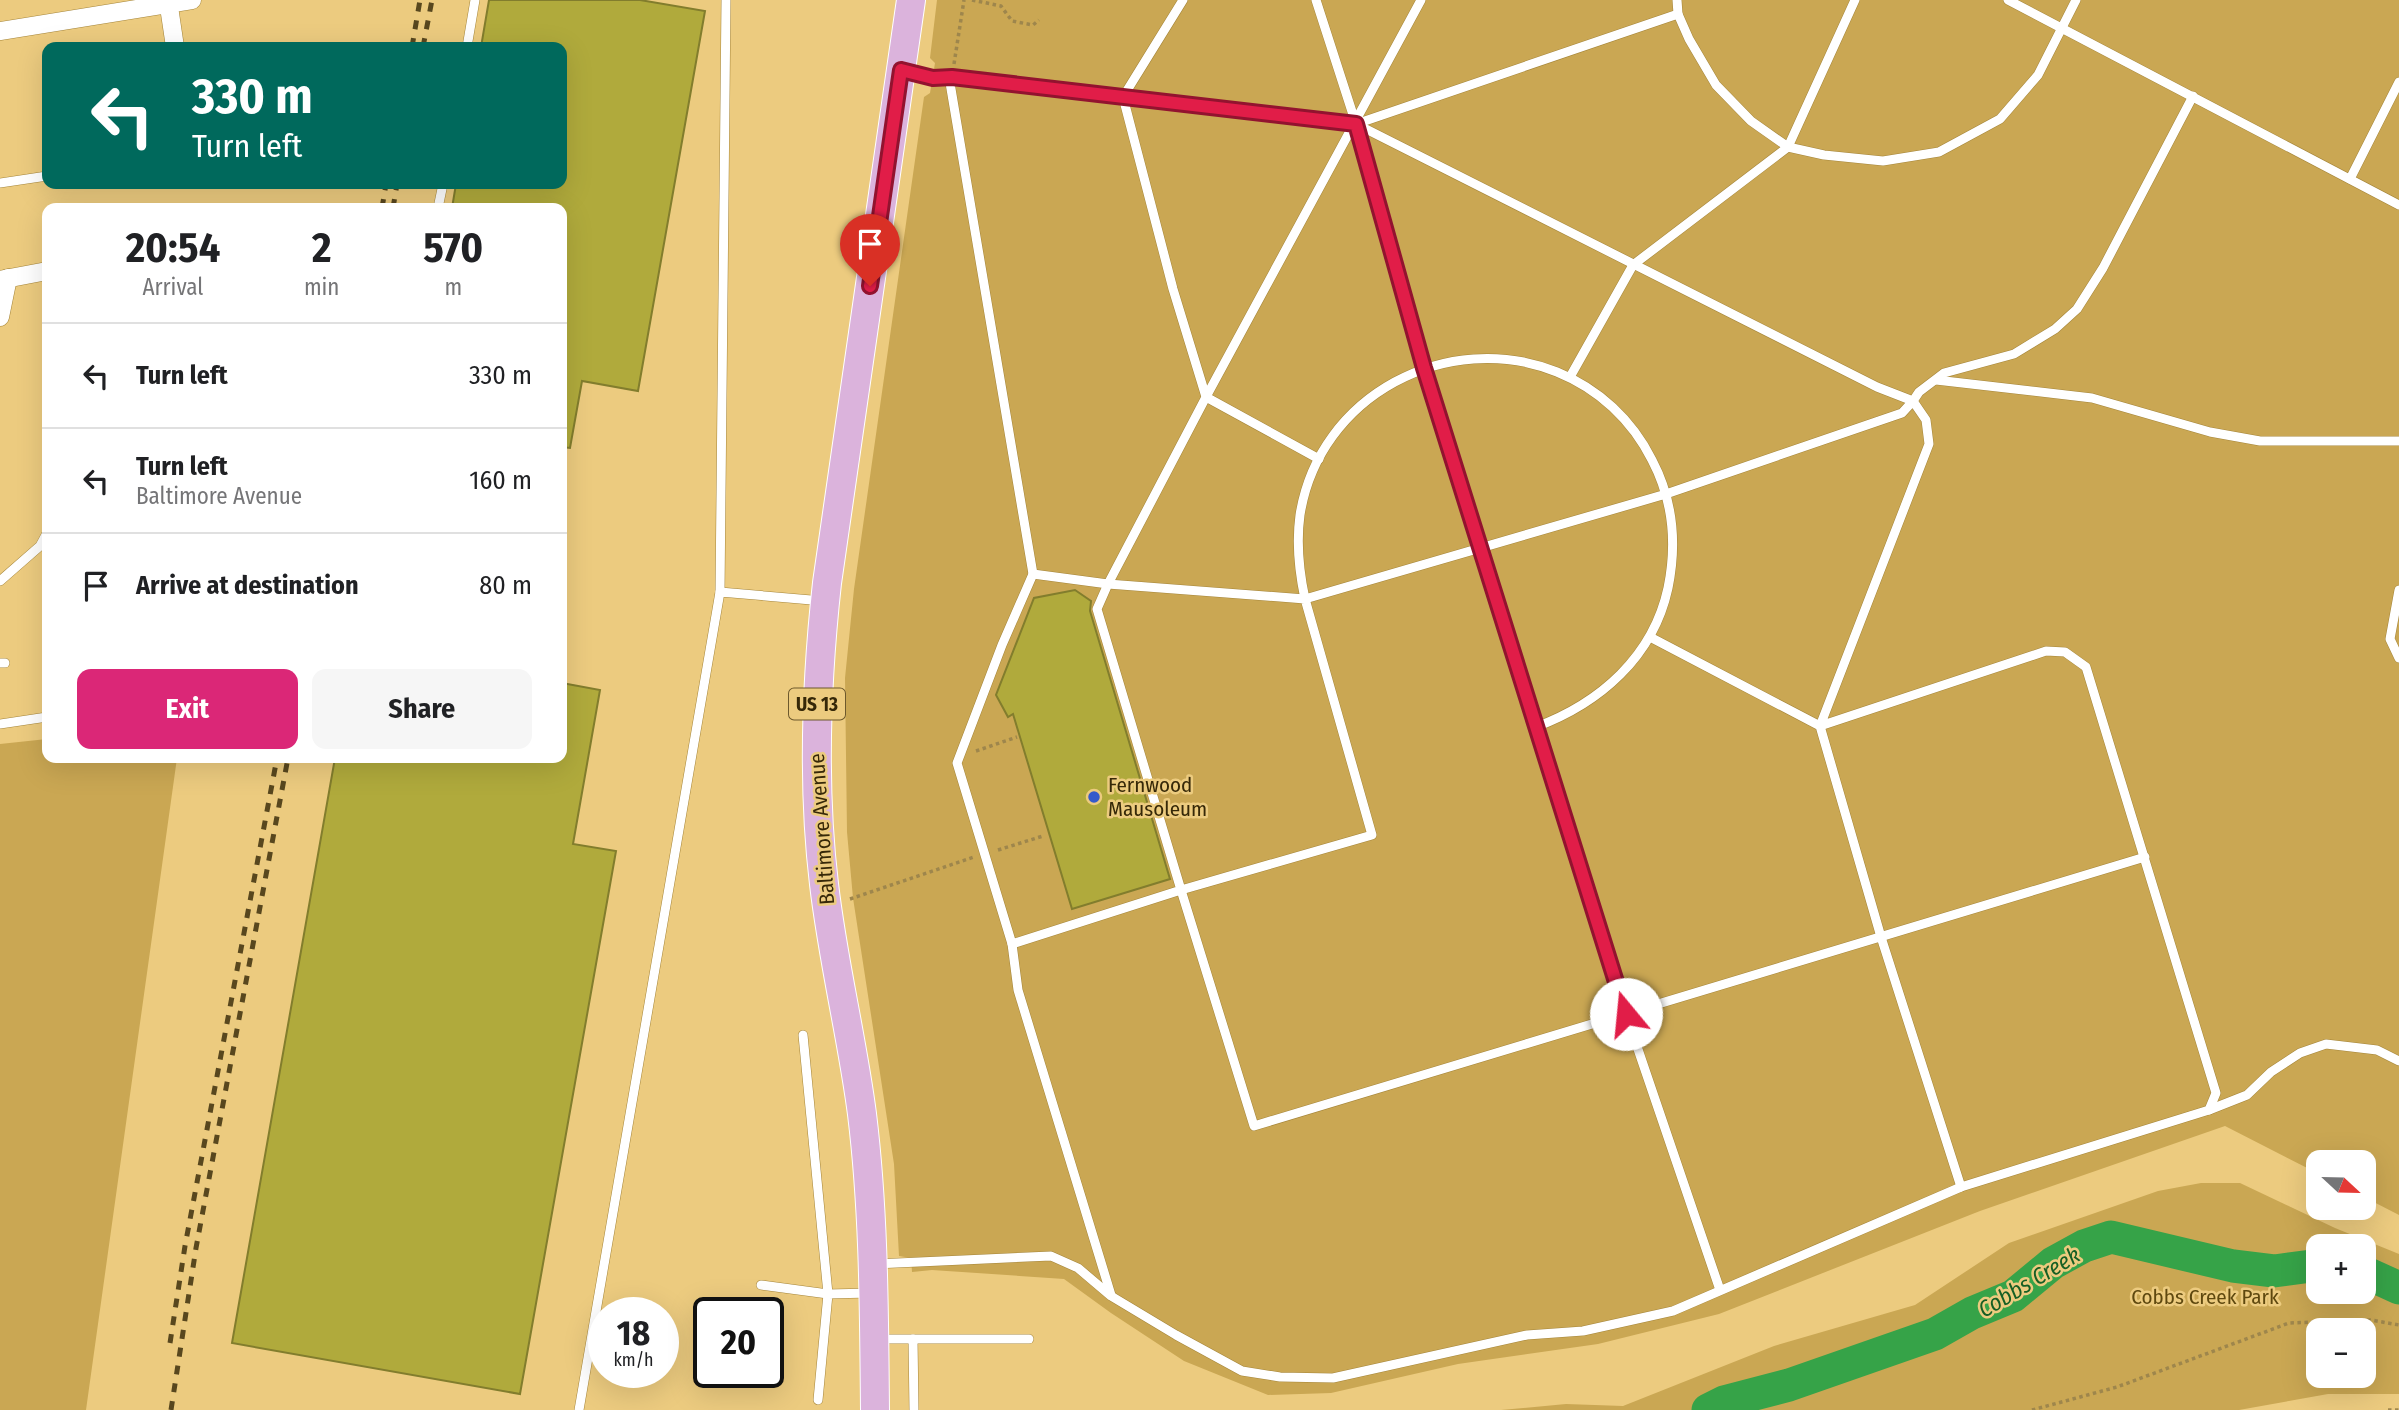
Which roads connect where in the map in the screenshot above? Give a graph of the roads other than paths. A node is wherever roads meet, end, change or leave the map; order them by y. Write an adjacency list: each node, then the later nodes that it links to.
1 (192, 0): 12 (street)
2 (475, 0): 17 (lane)
3 (726, 0): 47 (lane)
4 (911, 0): 18 (main road, Baltimore Avenue / US 13)
5 (1183, 0): 22 (lane)
6 (1316, 0): 23 (lane)
7 (1421, 0): 23 (lane)
8 (1677, 0): 13 (lane)
9 (1855, 0): 24 (lane)
10 (2008, 0): 14 (lane)
11 (2076, 0): 14 (lane)
12 (168, 2): 15 (street); 16 (street)
13 (1678, 14): 23 (lane); 24 (lane)
14 (2062, 29): 21 (lane); 24 (lane)
15 (0, 31)
16 (174, 42)
17 (468, 42)
18 (901, 70): 19 (lane); 49 (main road, Baltimore Avenue / US 13)
19 (951, 77): 22 (lane); 43 (lane)
20 (2399, 82): 26 (lane)
21 (2193, 96): 26 (lane); 35 (lane)
22 (1123, 97): 23 (lane); 36 (lane)
23 (1356, 124): 29 (lane); 33 (lane); 36 (lane)
24 (1788, 147): 29 (lane)
25 (42, 177): 27 (lane)
26 (2350, 179): 28 (lane)
27 (0, 183)
28 (2399, 205)
29 (1633, 265): 34 (lane); 37 (lane)
30 (42, 272): 31 (street)
31 (4, 279): 32 (street)
32 (0, 317)
33 (1424, 368): 34 (lane); 39 (lane); 42 (lane)
34 (1570, 377): 40 (lane)
35 (1936, 380): 37 (lane); 38 (lane)
36 (1206, 397): 39 (lane); 45 (lane)
37 (1913, 401): 40 (lane); 55 (lane)
38 (2399, 440)
39 (1319, 459): 48 (lane)
40 (1666, 494): 42 (lane); 50 (lane)
41 (42, 542): 44 (lane)
42 (1480, 548): 48 (lane); 54 (lane)
43 (1034, 575): 45 (lane); 59 (lane)
44 (0, 581)
45 (1108, 584): 48 (lane); 57 (lane)
46 (2399, 590): 51 (lane)
47 (720, 592): 49 (lane); 75 (lane)
48 (1305, 599): 57 (lane)
49 (825, 601): 65 (main road, Baltimore Avenue / US 13)
50 (1650, 637): 54 (lane); 55 (lane)
51 (2399, 658)
52 (42, 718): 53 (lane)
53 (0, 724)
54 (1536, 726): 60 (lane)
55 (1820, 726): 56 (lane); 58 (lane)
56 (2145, 858): 58 (lane); 63 (lane)
57 (1181, 890): 59 (lane); 60 (lane)
58 (1881, 937): 60 (lane); 64 (lane)
59 (1012, 944): 70 (lane)
60 (1626, 1014): 67 (lane)
61 (803, 1035): 68 (lane)
62 (2399, 1061): 63 (lane)
63 (2209, 1110): 64 (lane)
64 (1961, 1187): 67 (lane)
65 (873, 1265): 69 (main road, Baltimore Avenue / US 13); 70 (lane)
66 (761, 1285): 68 (lane)
67 (1720, 1290): 70 (lane)
68 (828, 1294): 69 (lane); 74 (lane)
69 (873, 1294): 71 (main road, Baltimore Avenue / US 13)
70 (1111, 1296)
71 (874, 1339): 72 (lane); 76 (main road, Baltimore Avenue / US 13)
72 (913, 1339): 73 (lane); 77 (lane)
73 (1029, 1339)
74 (818, 1400)
75 (579, 1410)
76 (875, 1410)
77 (914, 1410)

